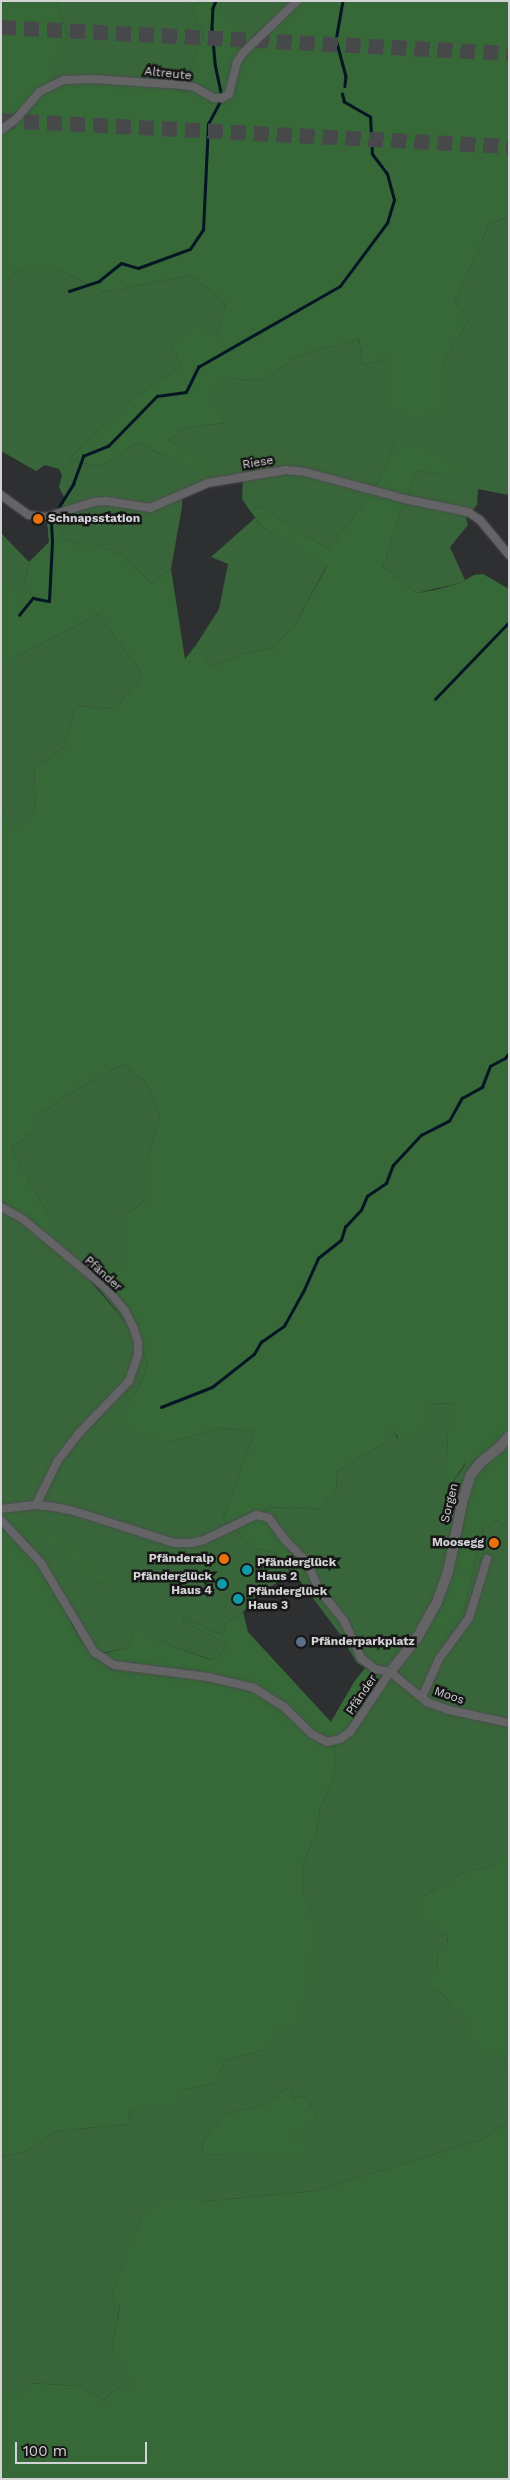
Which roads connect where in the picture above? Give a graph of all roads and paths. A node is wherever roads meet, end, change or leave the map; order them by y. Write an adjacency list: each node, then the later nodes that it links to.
1 (297, 1): 2 (street, Altreute)
2 (1, 130)
3 (1, 495): 4 (street, Riese)
4 (509, 555)
5 (1, 1207): 7 (street, Pfänder)
6 (509, 1436): 11 (street, Sorgen)
7 (36, 1505): 8 (street, Pfänder); 11 (street, Pfänder)
8 (1, 1509)
9 (1, 1520): 11 (street, Pfänder)
10 (487, 1559): 12 (street)
11 (390, 1672): 12 (street, Moos)
12 (422, 1697): 13 (street, Moos)
13 (509, 1723)

